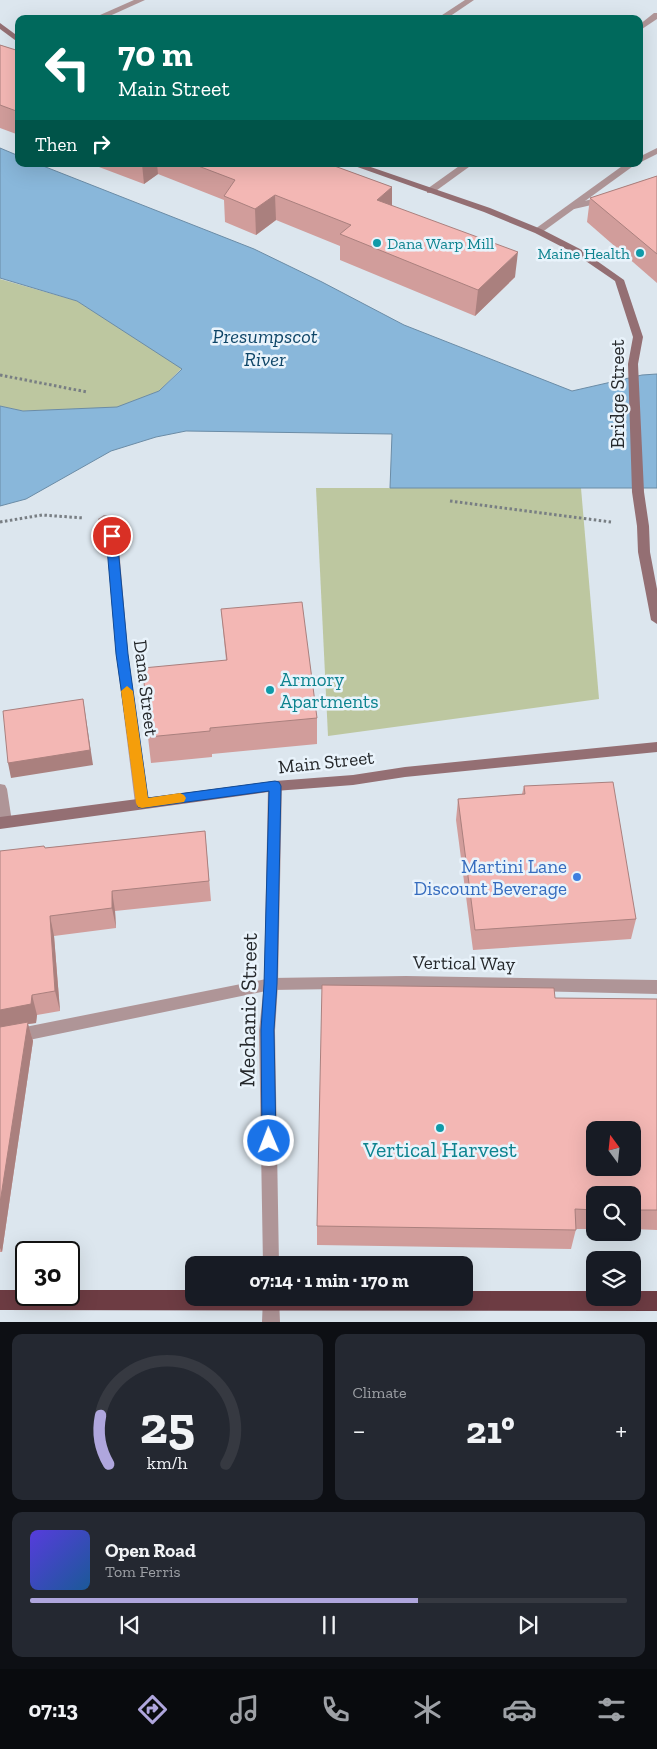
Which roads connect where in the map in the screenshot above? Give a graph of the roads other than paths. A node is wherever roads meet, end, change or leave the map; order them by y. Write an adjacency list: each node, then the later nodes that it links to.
1 (141, 0): 3 (street)
2 (470, 0): 4 (street)
3 (105, 15)
4 (446, 15)
5 (657, 15): 7 (street)
6 (0, 25): 8 (street)
7 (643, 26)
8 (15, 38)
9 (657, 151): 10 (street)
10 (643, 158)
11 (362, 167): 14 (street, Bridge Street)
12 (464, 167): 14 (street)
13 (627, 167): 16 (street)
14 (430, 191): 17 (street, Bridge Street)
15 (618, 196): 16 (street)
16 (574, 206): 17 (street)
17 (538, 231): 19 (street, Bridge Street)
18 (104, 519): 23 (street, Dana Street)
19 (657, 620)
20 (657, 747): 21 (street, Main Street)
21 (275, 786): 23 (street, Main Street); 25 (street, Mechanic Street)
22 (0, 789): 24 (street)
23 (142, 803): 24 (street, Main Street)
24 (2, 823)
25 (271, 984): 26 (street, Vertical Way); 27 (street, Vertical Way); 28 (street, Mechanic Street)
26 (657, 987)
27 (0, 1039)
28 (271, 1256)
29 (185, 1299): 30 (highway)
30 (0, 1300)
31 (473, 1300): 32 (highway)
32 (657, 1301)
33 (271, 1306): 34 (street)
34 (271, 1322)

